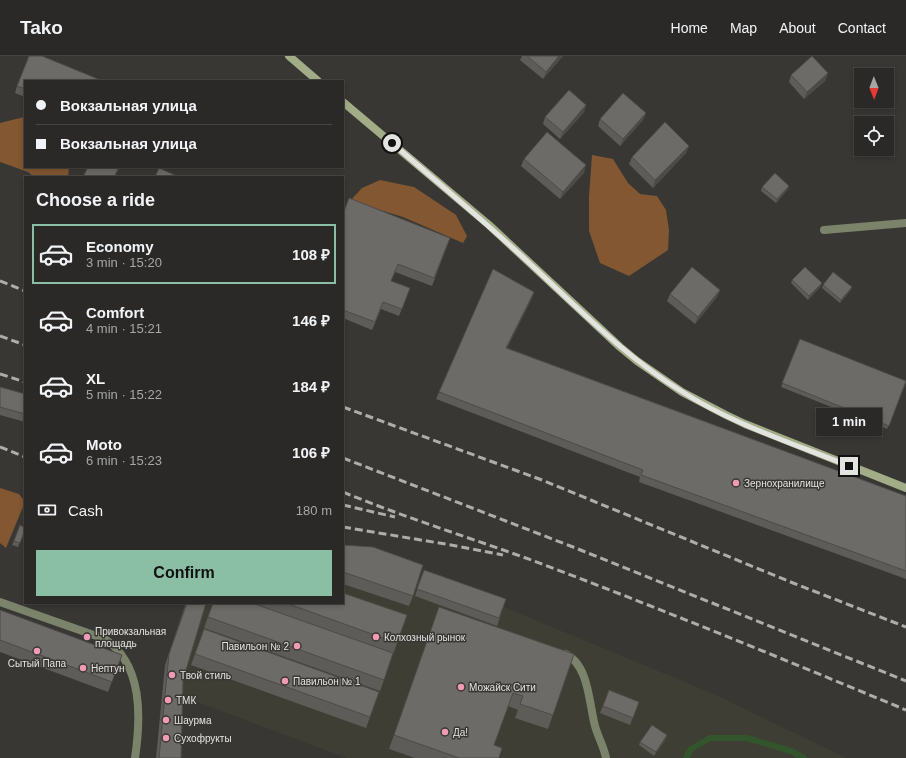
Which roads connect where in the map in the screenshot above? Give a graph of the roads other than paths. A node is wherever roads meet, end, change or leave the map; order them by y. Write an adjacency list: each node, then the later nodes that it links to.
1 (289, 56): 2 (main road)
2 (317, 80)
3 (344, 103): 6 (main road)
4 (906, 223): 5 (lane)
5 (824, 230)
6 (906, 488)
7 (0, 602): 9 (lane)
8 (556, 651): 10 (lane)
9 (136, 756)
10 (606, 758)

